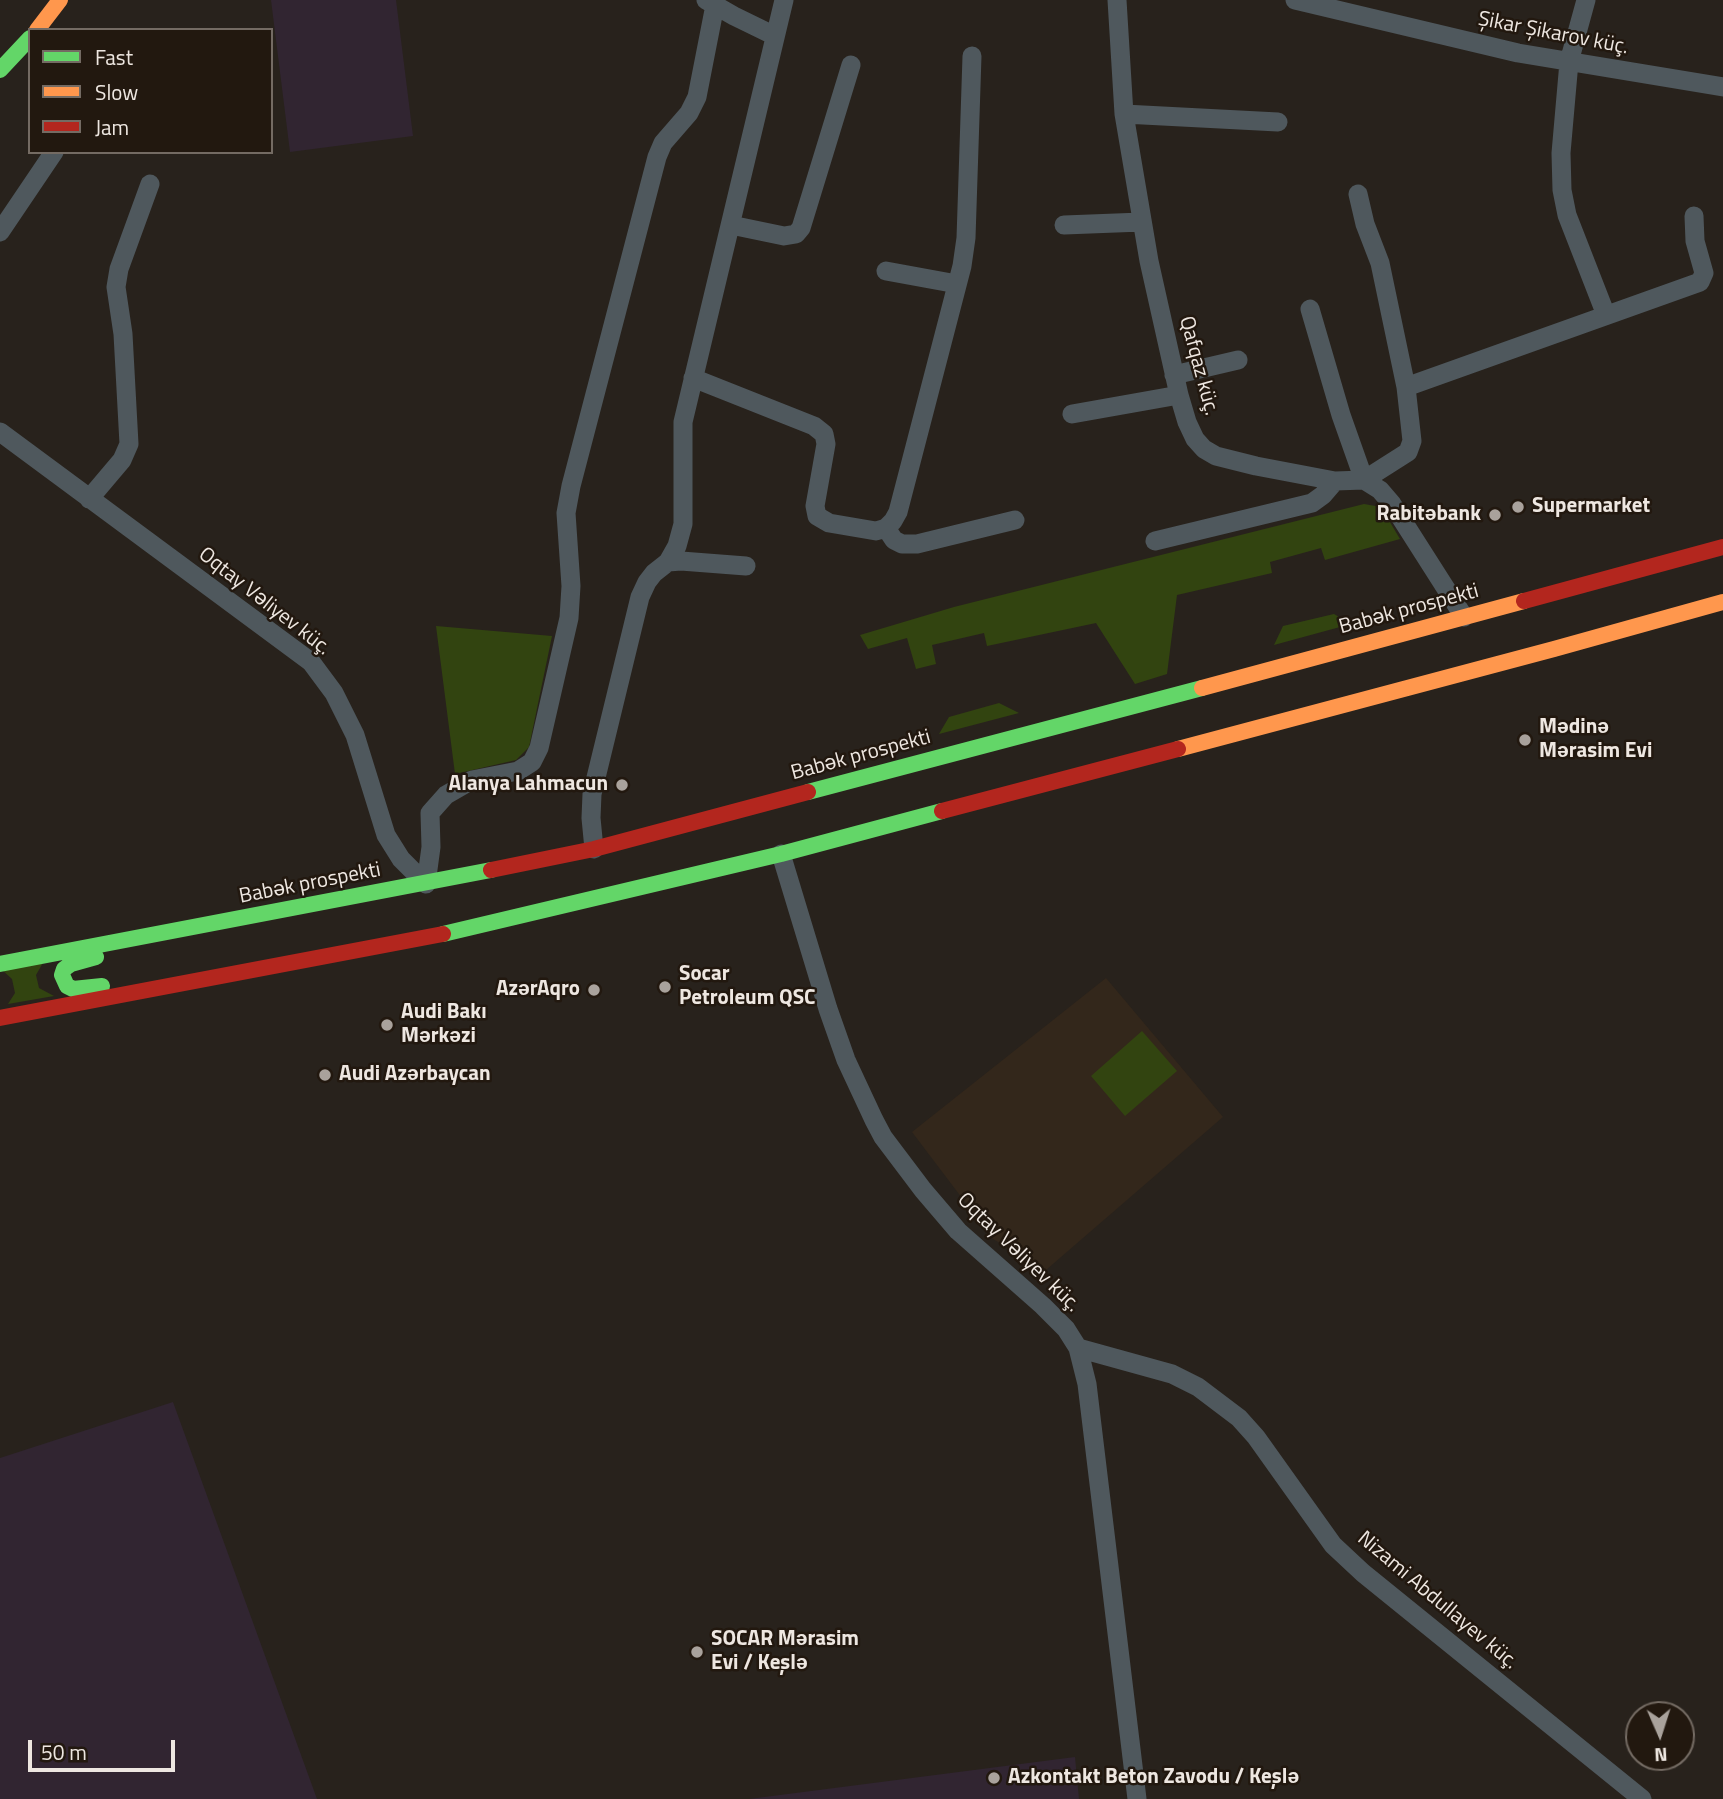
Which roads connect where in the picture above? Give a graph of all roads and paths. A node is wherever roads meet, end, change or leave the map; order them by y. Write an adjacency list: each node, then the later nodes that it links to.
1 (60, 0): 7 (main road)
2 (784, 0): 8 (street)
3 (1117, 0): 15 (street, Qafqaz küç.)
4 (1295, 0): 11 (street, Şikar Şikarov küç.)
5 (1586, 0): 11 (street)
6 (713, 2): 8 (street); 49 (street)
7 (39, 28)
8 (775, 36): 22 (street)
9 (28, 40): 13 (main road)
10 (972, 56): 26 (street)
11 (1569, 62): 14 (street, Şikar Şikarov küç.); 28 (street)
12 (851, 65): 22 (street)
13 (0, 70)
14 (1723, 87)
15 (1125, 114): 16 (street); 21 (street, Qafqaz küç.)
16 (1278, 122)
17 (53, 154): 24 (street)
18 (150, 184): 38 (street)
19 (1358, 194): 32 (street)
20 (1694, 216): 28 (street)
21 (1142, 222): 23 (street); 30 (street, Qafqaz küç.)
22 (730, 225): 31 (street)
23 (1064, 225)
24 (0, 232)
25 (886, 271): 26 (street)
26 (957, 284): 40 (street)
27 (1310, 309): 36 (street)
28 (1606, 315): 32 (street)
29 (1238, 360): 30 (street)
30 (1174, 375): 33 (street, Qafqaz küç.)
31 (693, 378): 40 (street); 43 (street)
32 (1406, 387): 36 (street)
33 (1178, 395): 34 (street); 37 (street, Qafqaz küç.)
34 (1072, 414)
35 (0, 432): 38 (street, Oqtay Vəliyev küç.)
36 (1364, 480): 37 (street, Qafqaz küç.); 46 (street)
37 (1335, 481): 41 (street)
38 (89, 499): 49 (street, Oqtay Vəliyev küç.)
39 (1015, 520): 40 (street)
40 (886, 528)
41 (1155, 541)
42 (1723, 547): 46 (main road, Babək prospekti)
43 (668, 562): 44 (street); 47 (street)
44 (746, 566)
45 (1723, 602): 48 (main road)
46 (1464, 617): 47 (main road, Babək prospekti)
47 (594, 849): 49 (main road, Babək prospekti)
48 (781, 854): 52 (main road); 54 (street, Oqtay Vəliyev küç.)
49 (426, 884): 50 (main road, Babək prospekti)
50 (280, 911): 51 (main road, Babək prospekti); 52 (main road)
51 (0, 964)
52 (209, 978): 53 (main road)
53 (0, 1018)
54 (1078, 1348): 55 (street, Oqtay Vəliyev küç.); 56 (street, Nizami Abdullayev küç.)
55 (1137, 1799)
56 (1642, 1799)

